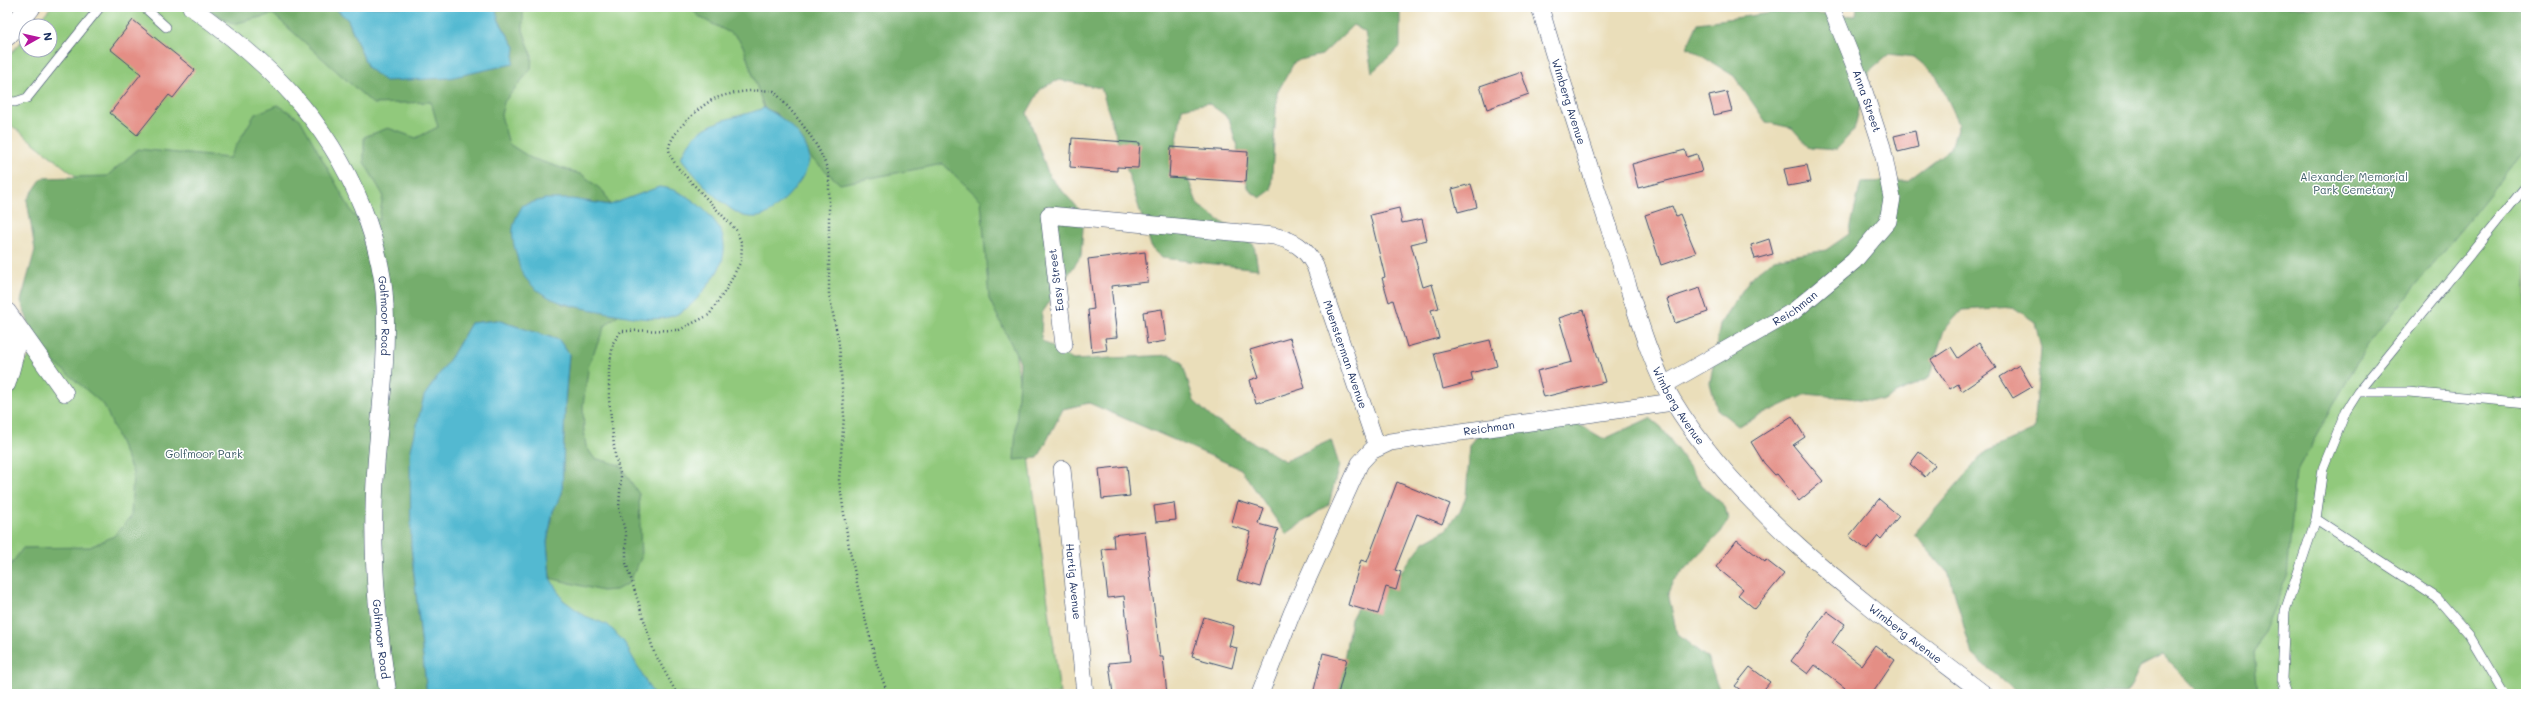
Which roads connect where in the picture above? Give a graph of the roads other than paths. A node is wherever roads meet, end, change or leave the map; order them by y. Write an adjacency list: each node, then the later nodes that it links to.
1 (30, 7): 8 (street)
2 (100, 7): 9 (lane)
3 (144, 7): 7 (lane)
4 (191, 7): 24 (street, Golfmoor Road)
5 (1540, 7): 16 (street, Wimberg Avenue)
6 (1831, 7): 11 (street, Anna Street)
7 (166, 27)
8 (7, 34)
9 (7, 101)
10 (2526, 186): 17 (lane)
11 (1892, 198): 16 (street, Reichman)
12 (1049, 215): 14 (street, Easy Street); 21 (street, Muensterman Avenue)
13 (11, 318): 15 (street); 18 (street)
14 (1064, 345)
15 (7, 384)
16 (1664, 385): 19 (street, Wimberg Avenue)
17 (2358, 392): 20 (lane); 23 (lane)
18 (65, 393)
19 (1674, 402): 21 (street, Reichman); 27 (street, Wimberg Avenue)
20 (2526, 402)
21 (1377, 447): 26 (street)
22 (1062, 469): 25 (street, Hartig Avenue)
23 (2316, 519): 28 (lane); 29 (lane)
24 (388, 694)
25 (1085, 694)
26 (1260, 694)
27 (1984, 694)
28 (2287, 694)
29 (2504, 694)

